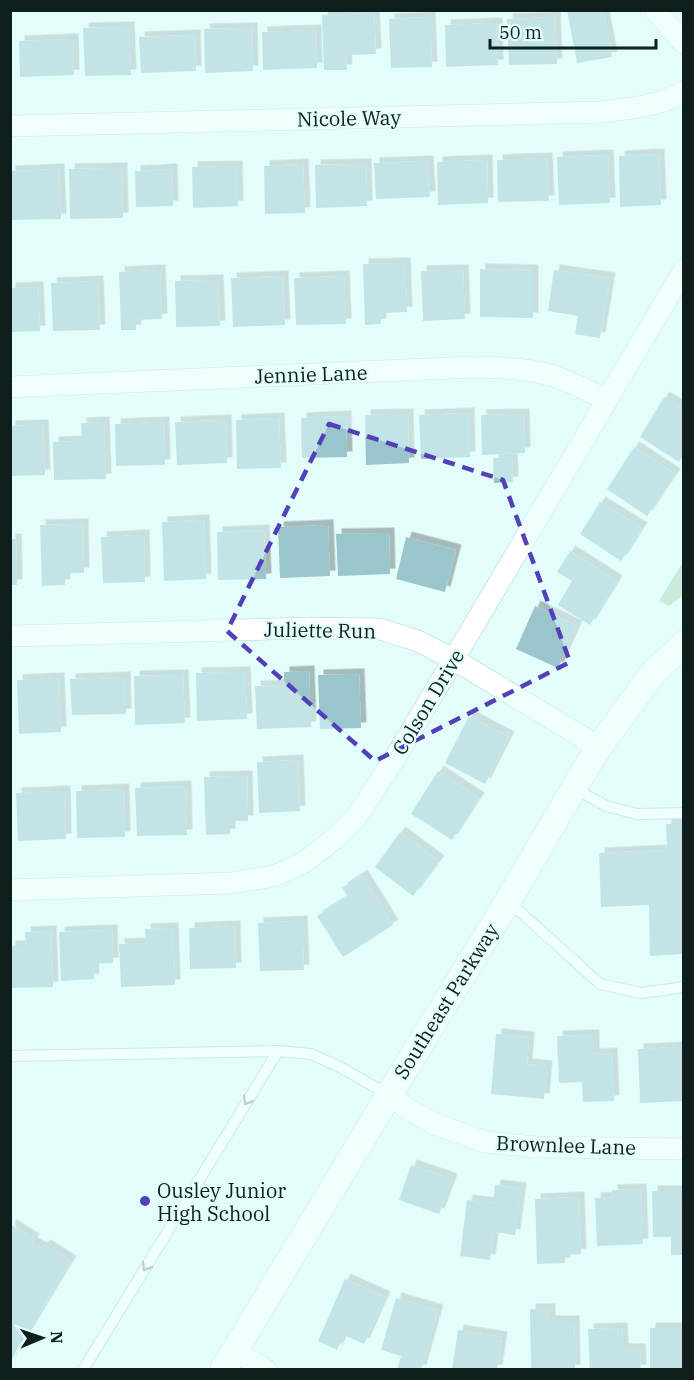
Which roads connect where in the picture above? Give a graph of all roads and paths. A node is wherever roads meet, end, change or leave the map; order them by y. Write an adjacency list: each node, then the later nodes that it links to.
1 (656, 10): 2 (street)
2 (684, 43)
3 (684, 92): 4 (street, Nicole Way)
4 (10, 126)
5 (684, 270): 7 (street, Colson Drive)
6 (10, 387): 7 (street, Jennie Lane)
7 (607, 400): 10 (street, Colson Drive)
8 (10, 636): 10 (street, Juliette Run)
9 (684, 644): 11 (street, Southeast Parkway)
10 (453, 659): 11 (street, Juliette Run); 14 (street, Colson Drive)
11 (599, 747): 12 (street, Southeast Parkway)
12 (573, 788): 13 (lane); 15 (street, Southeast Parkway)
13 (684, 813)
14 (10, 890)
15 (508, 901): 16 (lane); 19 (street, Southeast Parkway)
16 (684, 986)
17 (278, 1051): 18 (lane); 19 (lane); 22 (lane, one-way to 22)
18 (10, 1056)
19 (389, 1095): 20 (street, Brownlee Lane); 21 (street, Southeast Parkway)
20 (684, 1149)
21 (229, 1360): 23 (street)
22 (83, 1370)
23 (266, 1370)

